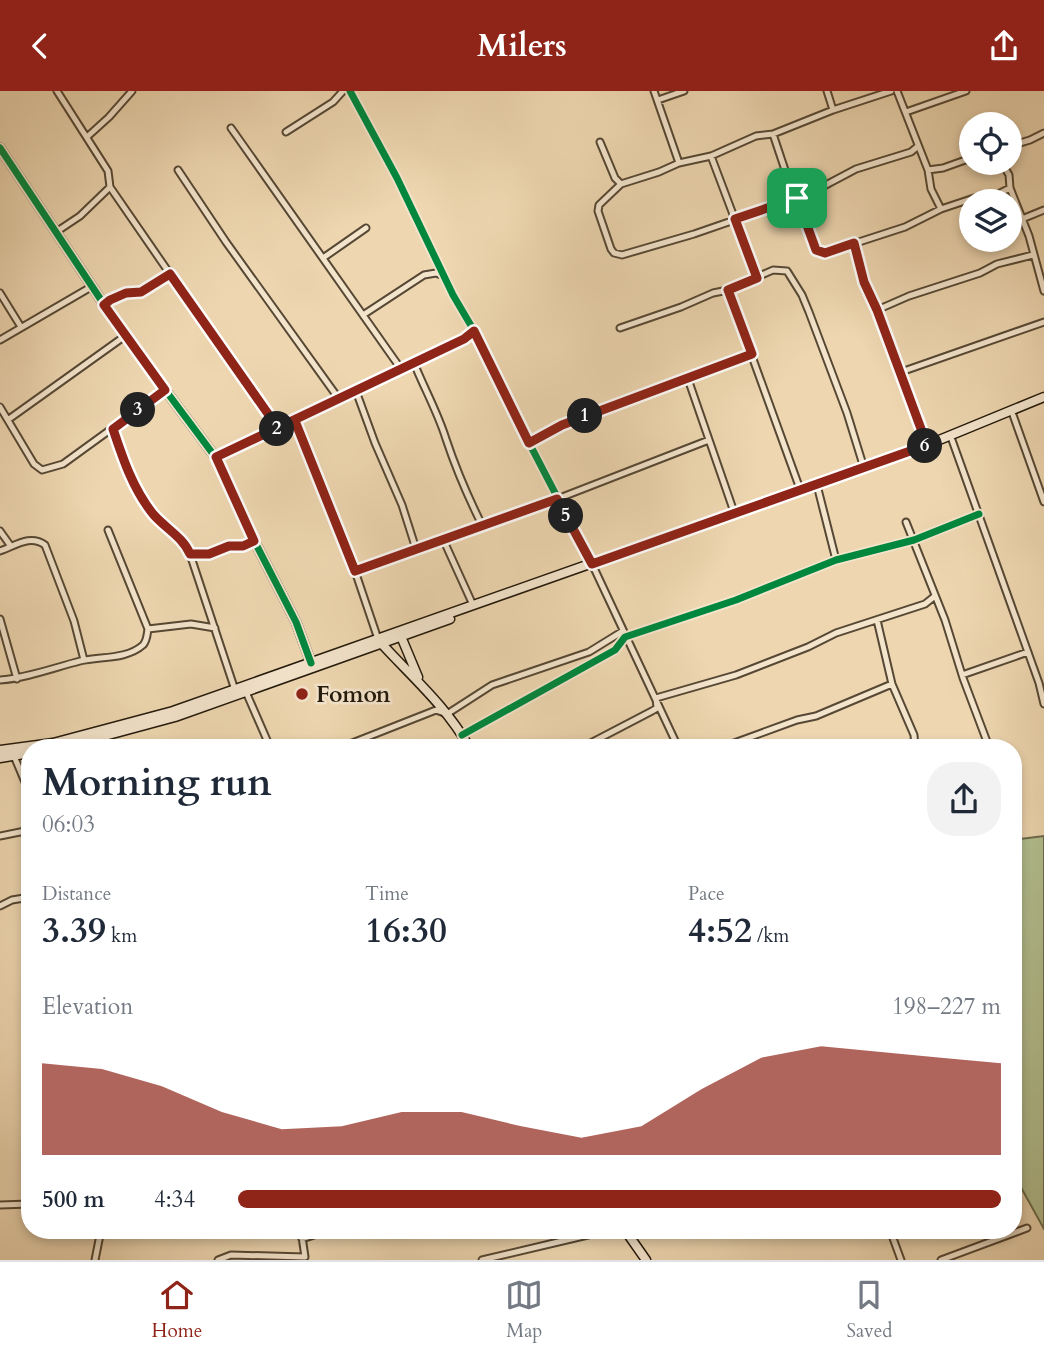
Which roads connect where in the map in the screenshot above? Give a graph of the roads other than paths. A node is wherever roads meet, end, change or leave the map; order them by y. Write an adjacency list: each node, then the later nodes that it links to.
1 (132, 91): 18 (street)
2 (343, 91): 15 (street)
3 (350, 91): 43 (street)
4 (654, 91): 11 (street)
5 (684, 91): 11 (street)
6 (827, 91): 12 (street)
7 (891, 91): 12 (street)
8 (897, 91): 13 (street)
9 (966, 91): 13 (street)
10 (58, 92): 18 (street)
11 (658, 100): 25 (street)
12 (833, 110): 17 (street)
13 (906, 112): 21 (street)
14 (231, 128): 41 (street)
15 (286, 132)
16 (1044, 133): 20 (street)
17 (773, 134): 23 (street); 32 (street)
18 (87, 137): 30 (street)
19 (600, 142): 29 (street)
20 (1022, 142)
21 (917, 147): 27 (street); 32 (street)
22 (0, 148): 38 (main road)
23 (711, 156): 25 (street); 35 (street)
24 (959, 162): 27 (street)
25 (679, 163): 29 (street)
26 (178, 170): 65 (street)
27 (928, 170): 33 (street)
28 (1009, 175): 31 (street)
29 (621, 184): 35 (street)
30 (110, 187): 38 (street); 42 (street)
31 (1010, 188): 33 (street)
32 (797, 198): 35 (street); 39 (street)
33 (941, 209): 39 (street)
34 (1044, 209): 36 (street)
35 (735, 219): 44 (street)
36 (1022, 219): 40 (street)
37 (366, 228): 41 (street)
38 (56, 232): 45 (main road)
39 (854, 243): 50 (street)
40 (1033, 255): 47 (street); 50 (street)
41 (323, 258): 51 (street)
42 (170, 274): 49 (street); 71 (street)
43 (444, 276): 51 (street); 55 (street)
44 (757, 278): 46 (street); 78 (street)
45 (91, 286): 49 (main road); 53 (street)
46 (728, 290): 54 (street); 58 (street)
47 (1044, 291)
48 (0, 293): 53 (street)
49 (104, 305): 56 (main road)
50 (877, 310): 61 (street)
51 (363, 315): 60 (street)
52 (1044, 322): 61 (street)
53 (21, 327): 57 (street)
54 (620, 328)
55 (474, 331): 59 (street); 75 (street)
56 (125, 336): 63 (main road); 69 (street)
57 (0, 340)
58 (752, 354): 62 (street); 79 (street)
59 (414, 363): 60 (street); 87 (street)
60 (401, 369): 64 (street)
61 (901, 372): 76 (street)
62 (688, 379): 73 (street); 75 (street)
63 (165, 390): 72 (street); 77 (main road)
64 (356, 391): 65 (street); 94 (street)
65 (340, 399): 70 (street)
66 (1044, 399): 68 (main road); 76 (main road)
67 (0, 407): 69 (street)
68 (1013, 415): 74 (main road); 81 (street)
69 (9, 419): 72 (street)
70 (295, 421): 71 (street); 99 (street)
71 (278, 428): 77 (street)
72 (113, 429): 96 (street)
73 (709, 440): 82 (street); 84 (street)
74 (952, 440): 80 (main road); 85 (street)
75 (529, 443): 82 (street)
76 (927, 445): 78 (main road)
77 (216, 457): 92 (main road)
78 (863, 468): 79 (main road)
79 (800, 489): 84 (main road)
80 (818, 489): 97 (street); 98 (main road)
81 (1042, 492): 83 (street)
82 (557, 499): 87 (street); 98 (street)
83 (1044, 502)
84 (734, 512): 98 (main road)
85 (979, 514): 91 (street); 109 (street)
86 (906, 522): 91 (street)
87 (482, 525): 90 (street)
88 (108, 530): 105 (street)
89 (0, 531): 93 (street)
90 (443, 539): 94 (street); 101 (street)
91 (914, 540): 97 (street); 100 (street)
92 (254, 541): 96 (street); 111 (main road)
93 (10, 545): 95 (street); 110 (street)
94 (416, 548): 99 (street)
95 (0, 551)
96 (190, 554): 104 (street)
97 (836, 560): 106 (street)
98 (593, 566): 101 (main road); 106 (street); 107 (main road)
99 (355, 571): 108 (street)
100 (935, 596): 103 (street); 112 (street)
101 (473, 605): 107 (main road)
102 (0, 619): 113 (street)
103 (877, 620): 116 (street); 119 (street)
104 (215, 628): 105 (street); 117 (street)
105 (148, 629): 110 (street)
106 (624, 634): 119 (street); 121 (street); 122 (street)
107 (400, 635): 108 (main road); 115 (main road)
108 (380, 642): 111 (main road); 115 (main road); 118 (main road)
109 (1028, 652): 112 (street); 120 (street)
110 (84, 660): 113 (street)
111 (311, 663): 117 (main road)
112 (962, 675): 132 (street)
113 (17, 679): 114 (street)
114 (0, 680)
115 (419, 680): 121 (main road)
116 (892, 684): 130 (street); 131 (street)
117 (235, 690): 123 (main road)
118 (246, 692): 124 (main road); 125 (street)
119 (656, 698): 128 (street); 129 (street)
120 (1044, 704)
121 (447, 714): 122 (main road); 126 (street)
122 (462, 735): 127 (main road)
123 (70, 739)
124 (97, 739)
125 (267, 739)
126 (362, 739)
127 (464, 739)
128 (599, 739)
129 (674, 739)
130 (745, 739)
131 (914, 739)
132 (986, 739)
133 (21, 747): 134 (main road)
134 (0, 750)
135 (21, 755): 136 (main road)
136 (14, 756): 137 (main road); 138 (street)
137 (0, 758)
138 (21, 773)
139 (21, 832): 140 (street)
140 (0, 836)
141 (21, 898): 142 (street)
142 (0, 906)
143 (21, 1205): 144 (street)
144 (0, 1207)
145 (1027, 1228): 146 (street)
146 (1022, 1230)
147 (99, 1239): 154 (street)
148 (302, 1239): 153 (street)
149 (571, 1239): 156 (street)
150 (631, 1239): 157 (main road)
151 (893, 1239): 158 (street)
152 (997, 1239): 159 (street)
153 (305, 1258): 155 (street)
154 (95, 1260)
155 (218, 1260)
156 (482, 1260)
157 (646, 1260)
158 (901, 1260)
159 (941, 1260)

